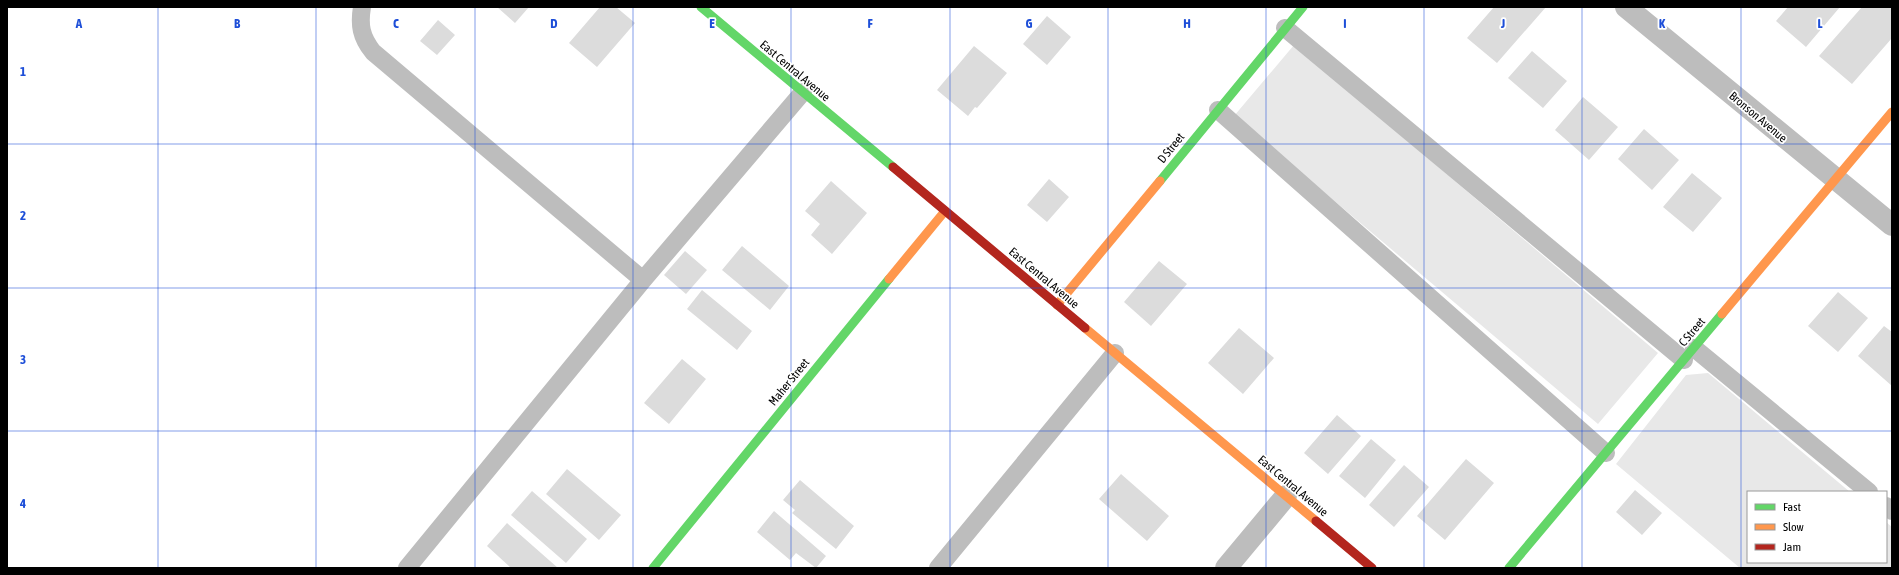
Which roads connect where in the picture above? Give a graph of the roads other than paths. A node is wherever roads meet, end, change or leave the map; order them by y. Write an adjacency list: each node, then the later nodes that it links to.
1 (362, 7): 12 (lane)
2 (701, 7): 6 (street, East Central Avenue)
3 (1303, 7): 5 (street, D Street)
4 (1626, 7): 9 (street, Bronson Avenue)
5 (1285, 28): 7 (street, D Street); 15 (lane)
6 (803, 92): 10 (street, East Central Avenue); 12 (lane)
7 (1218, 110): 13 (street, D Street); 16 (lane)
8 (1892, 112): 9 (street, C Street)
9 (1836, 180): 11 (street, Bronson Avenue); 15 (street, C Street)
10 (945, 211): 13 (street, East Central Avenue); 20 (street, Maher Street)
11 (1892, 225)
12 (643, 280): 19 (lane)
13 (1057, 305): 14 (street, East Central Avenue)
14 (1115, 353): 18 (street, East Central Avenue); 21 (lane)
15 (1689, 354): 16 (street, C Street); 17 (lane)
16 (1606, 453): 24 (street, C Street)
17 (1868, 491)
18 (1286, 496): 22 (street); 23 (street, East Central Avenue)
19 (407, 568)
20 (653, 568)
21 (938, 568)
22 (1226, 568)
23 (1372, 568)
24 (1509, 568)

